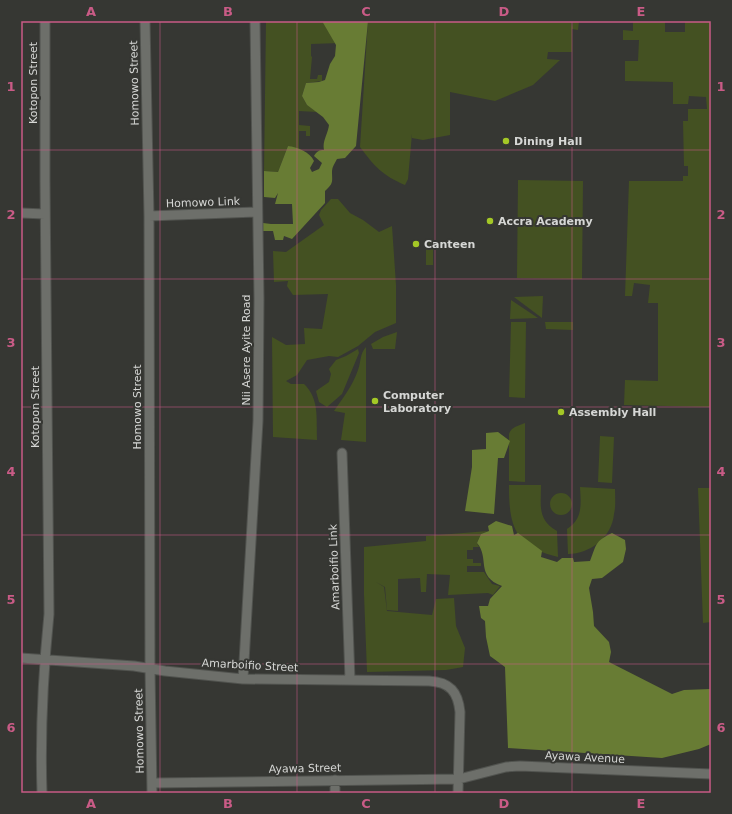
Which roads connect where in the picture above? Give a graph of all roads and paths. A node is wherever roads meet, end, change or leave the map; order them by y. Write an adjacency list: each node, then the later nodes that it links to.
1 (45, 21): 6 (street, Kotopon Street)
2 (145, 21): 7 (street, Homowo Street)
3 (255, 21): 4 (street, Nii Asere Ayite Road)
4 (257, 212): 7 (street, Homowo Link); 12 (street, Nii Asere Ayite Road)
5 (21, 213): 6 (street)
6 (46, 214): 10 (street, Kotopon Street)
7 (149, 216): 11 (street, Homowo Street)
8 (342, 453): 13 (street, Amarboifio Link)
9 (21, 658): 10 (street, Amarboifio Street)
10 (44, 660): 11 (street, Amarboifio Street); 18 (street, Kotopon Street)
11 (150, 669): 12 (street, Amarboifio Street); 17 (street, Homowo Street)
12 (244, 679): 13 (street, Amarboifio Street)
13 (350, 680): 15 (street, Amarboifio Street)
14 (711, 774): 15 (street, Ayawa Avenue)
15 (459, 779): 16 (street, Ayawa Street); 21 (street, Amarboifio Street)
16 (335, 780): 17 (street, Ayawa Street); 20 (street)
17 (152, 783): 19 (street, Homowo Street)
18 (42, 793)
19 (152, 793)
20 (335, 793)
21 (458, 793)

